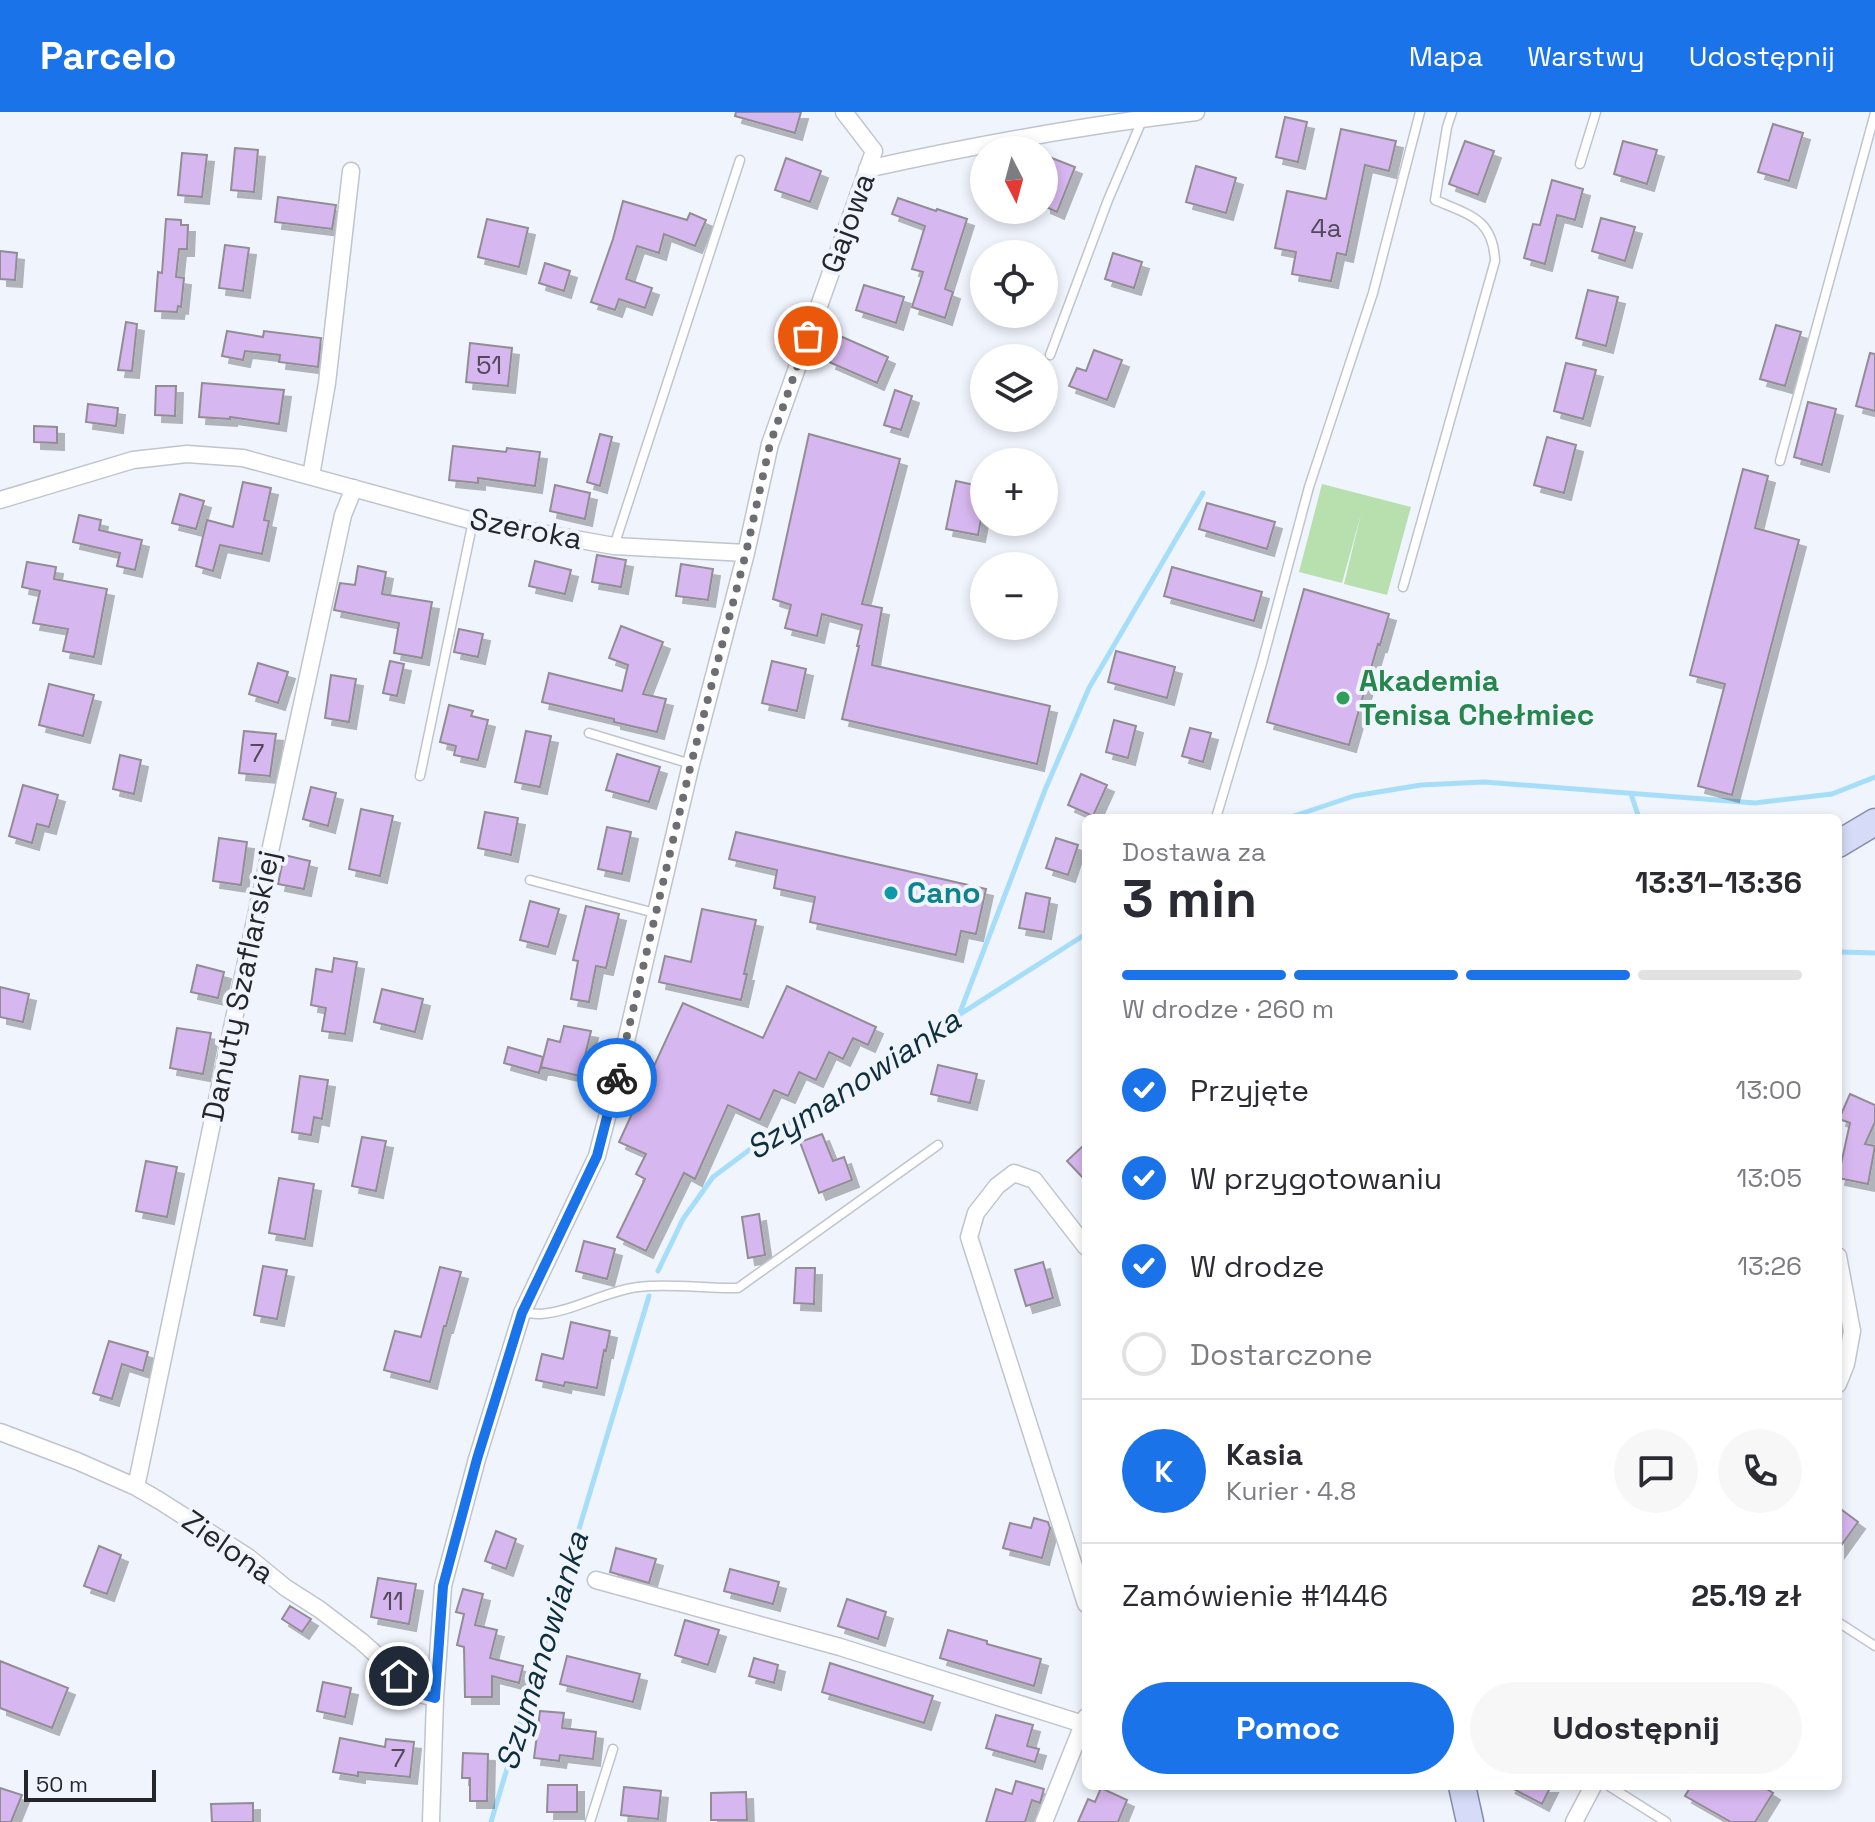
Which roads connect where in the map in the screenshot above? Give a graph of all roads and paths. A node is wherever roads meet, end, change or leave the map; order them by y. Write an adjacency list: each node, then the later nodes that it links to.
1 (844, 112): 10 (street, Gajowa)
2 (1196, 112): 7 (street)
3 (1420, 112): 24 (lane)
4 (1452, 112): 20 (lane)
5 (1596, 112): 9 (lane)
6 (1875, 113): 13 (lane)
7 (1143, 118): 10 (street); 12 (lane)
8 (740, 160): 18 (lane)
9 (1580, 164)
10 (867, 169): 19 (street, Gajowa)
11 (351, 171): 14 (street)
12 (1054, 344)
13 (1780, 461)
14 (311, 476): 15 (street, Szeroka); 16 (street, Szeroka)
15 (354, 488): 17 (street, Szeroka); 35 (street, Danuty Szaflarskiej)
16 (0, 500)
17 (473, 521): 18 (street, Szeroka); 23 (lane)
18 (614, 546): 19 (street, Szeroka)
19 (746, 553): 22 (street, Gajowa)
20 (1403, 587)
21 (589, 733): 22 (lane)
22 (691, 764): 28 (street, Gajowa)
23 (420, 776)
24 (1217, 814)
25 (1875, 822): 26 (main road)
26 (1842, 842)
27 (530, 880): 28 (lane)
28 (655, 913): 32 (street, Gajowa)
29 (938, 1145): 32 (lane)
30 (1082, 1242): 37 (street)
31 (1842, 1277): 33 (street)
32 (522, 1313): 40 (street, Gajowa)
33 (1842, 1374)
34 (0, 1432): 35 (street, Zielona)
35 (136, 1487): 40 (street, Zielona)
36 (596, 1580): 41 (street)
37 (1082, 1592)
38 (1842, 1625): 39 (lane)
39 (1875, 1646)
40 (435, 1698): 47 (street, Gajowa)
41 (1082, 1719)
42 (1082, 1727): 49 (street)
43 (613, 1749): 48 (lane)
44 (1463, 1790): 50 (main road)
45 (1591, 1790): 51 (street)
46 (1615, 1790): 52 (lane)
47 (431, 1822)
48 (590, 1822)
49 (1044, 1822)
50 (1470, 1822)
51 (1574, 1822)
52 (1666, 1822)

